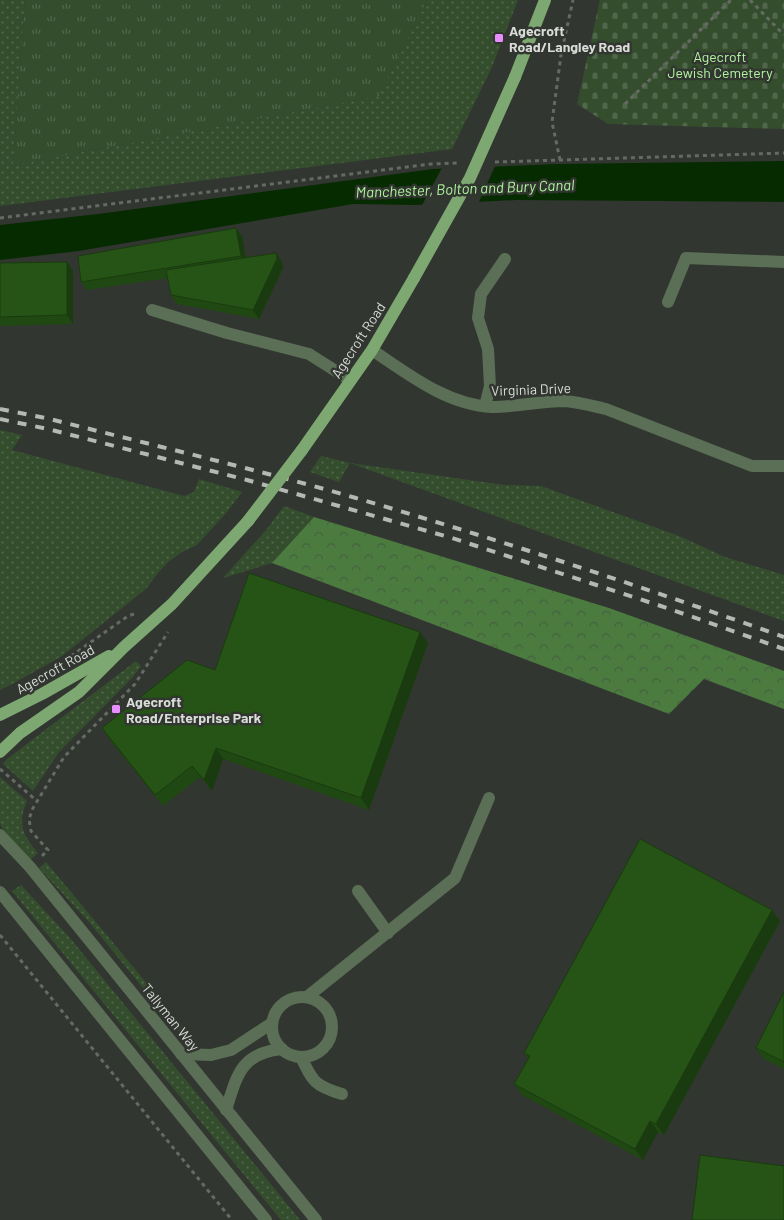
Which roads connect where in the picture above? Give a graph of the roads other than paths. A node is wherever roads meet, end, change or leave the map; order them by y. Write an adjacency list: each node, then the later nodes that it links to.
1 (545, 0): 6 (main road, Agecroft Road, bridge)
2 (505, 259): 8 (street)
3 (784, 262): 4 (street)
4 (668, 302)
5 (152, 310): 7 (street)
6 (372, 350): 7 (main road, Agecroft Road); 8 (street, Virginia Drive)
7 (350, 380): 10 (main road, Agecroft Road, bridge)
8 (485, 406): 9 (street, Virginia Drive)
9 (783, 462)
10 (124, 648): 11 (main road, Agecroft Road); 12 (main road, Agecroft Road)
11 (0, 715)
12 (0, 752)
13 (489, 798): 17 (street)
14 (0, 835): 21 (street, Tallyman Way)
15 (0, 892): 25 (street)
16 (358, 892): 17 (street)
17 (388, 933): 18 (street)
18 (307, 997): 19 (street); 22 (street)
19 (272, 1023): 20 (street); 21 (street)
20 (282, 1049): 22 (street); 24 (street)
21 (181, 1054): 24 (street, Tallyman Way)
22 (301, 1057): 23 (street)
23 (342, 1094)
24 (226, 1110): 26 (street, Tallyman Way)
25 (266, 1220)
26 (316, 1220)

